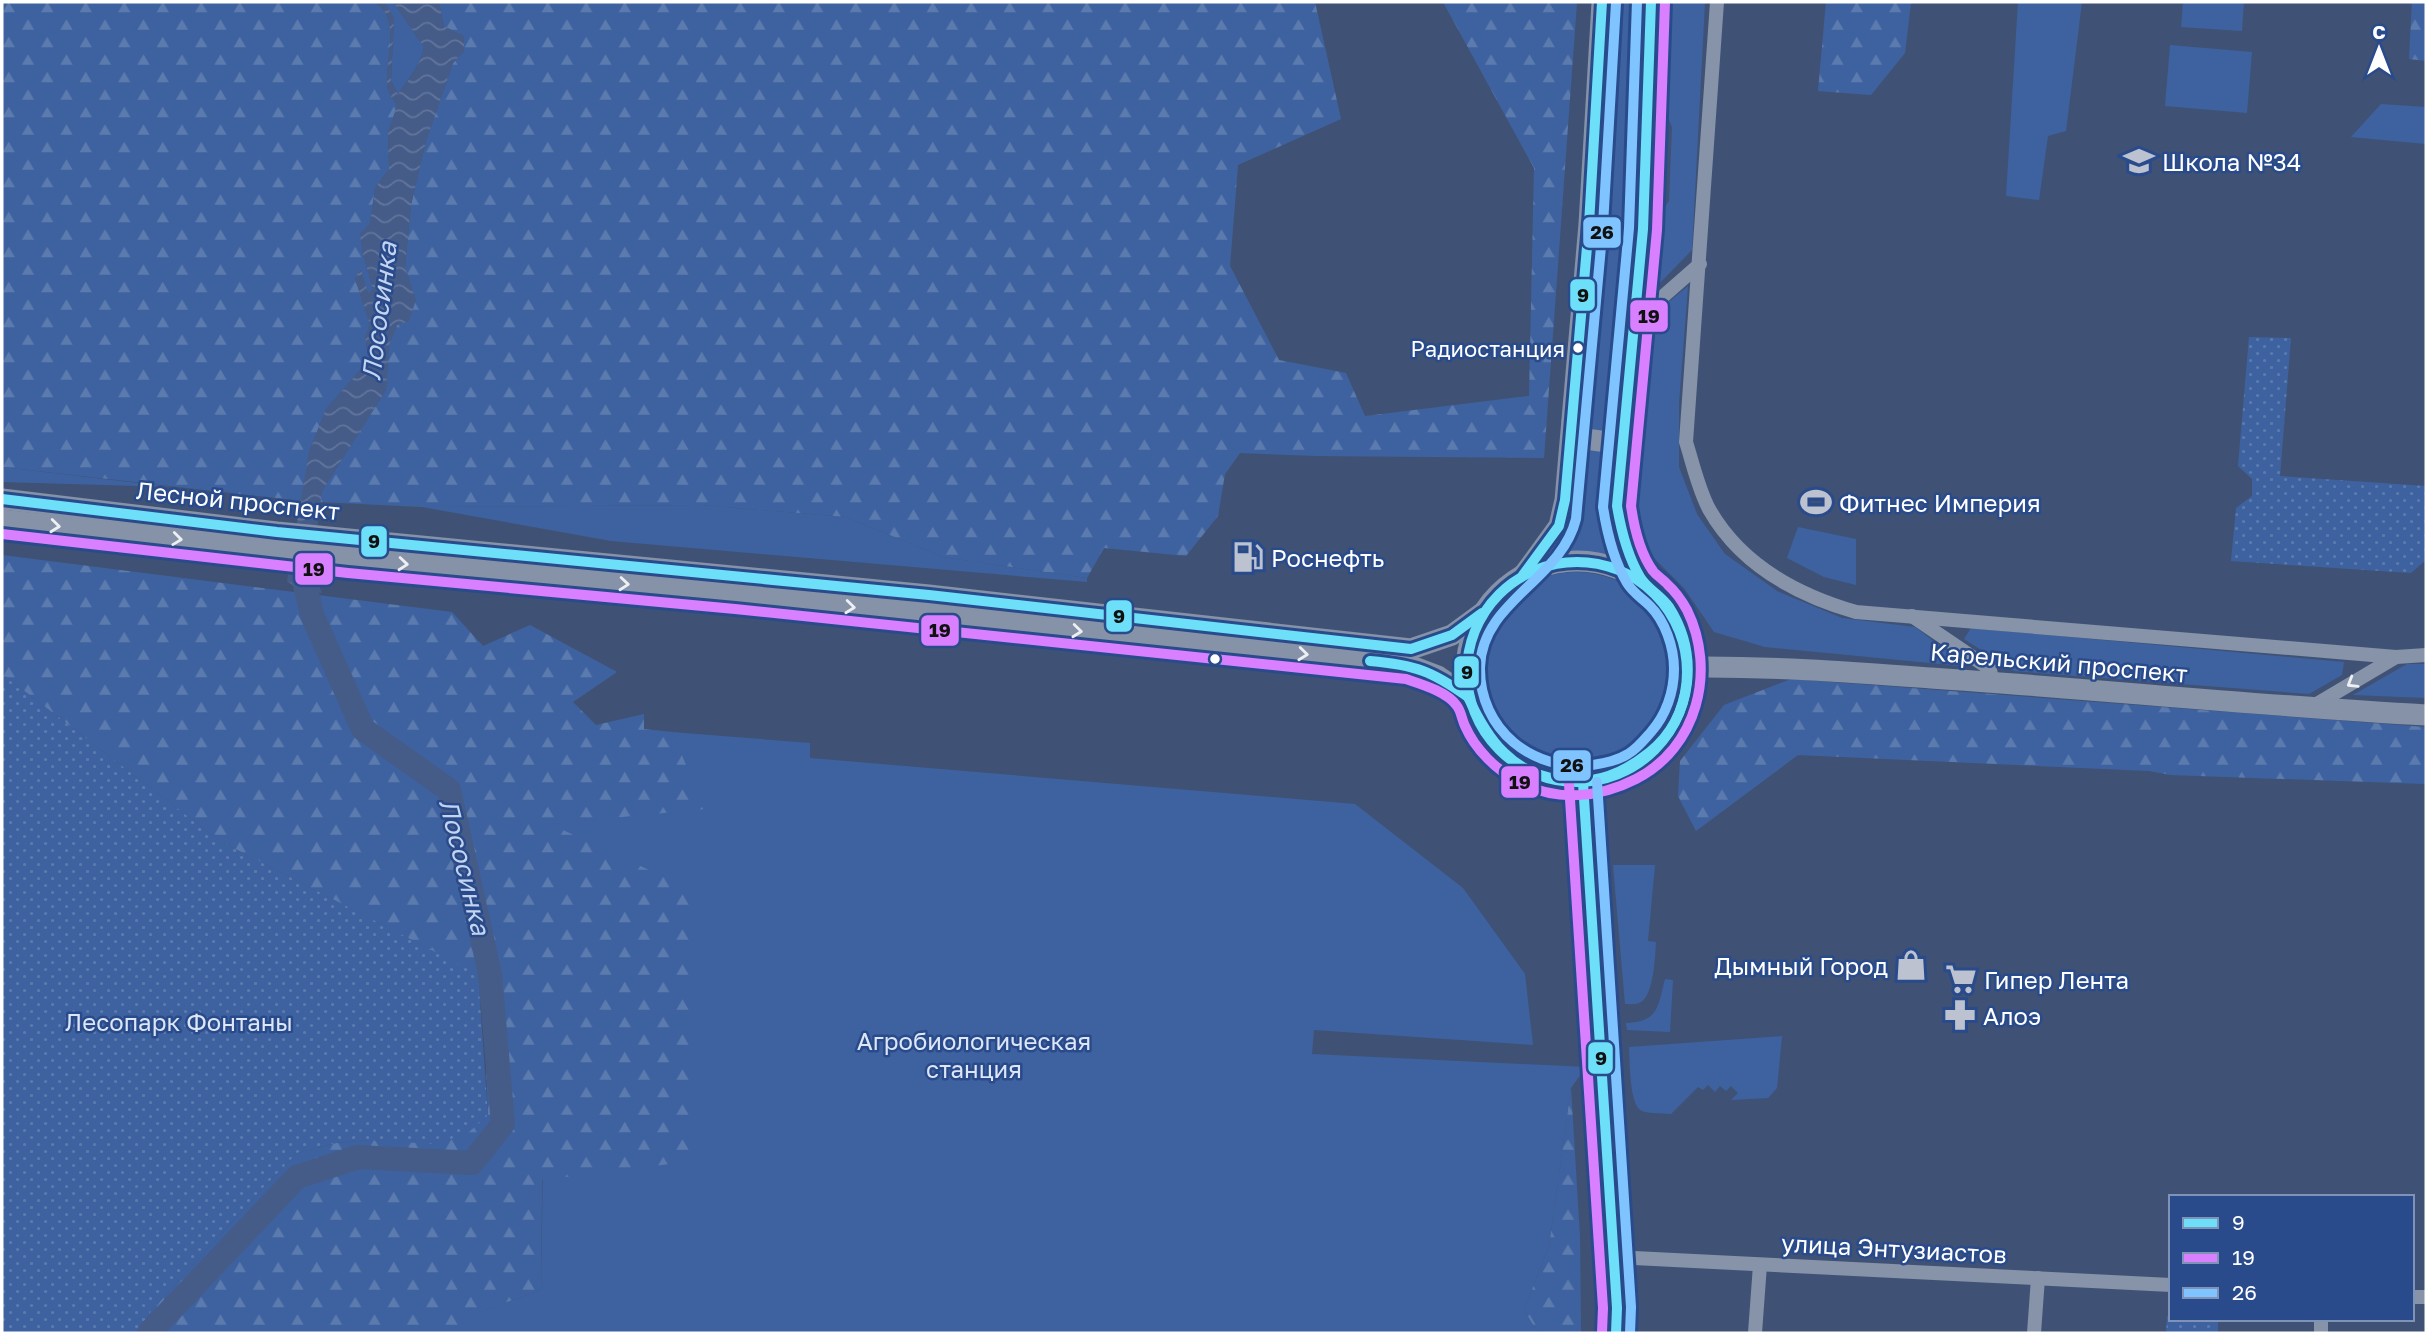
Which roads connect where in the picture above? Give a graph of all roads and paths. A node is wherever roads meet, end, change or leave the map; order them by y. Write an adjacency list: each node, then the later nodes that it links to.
1 (1602, 2): 6 (main road)
2 (1651, 2): 5 (main road)
3 (1717, 2): 4 (street)
4 (1700, 264): 5 (street); 15 (street)
5 (1635, 321): 7 (main road)
6 (1572, 422): 7 (main road); 11 (main road)
7 (1623, 429): 12 (main road)
8 (2, 499): 10 (main road, Лесной проспект)
9 (2, 520): 10 (main road, Лесной проспект, one-way to 10)
10 (111, 522): 13 (main road, Лесной проспект)
11 (1523, 575): 12 (main road); 14 (main road)
12 (1641, 579): 18 (main road)
13 (929, 605): 14 (main road); 20 (main road, one-way to 20)
14 (1482, 613): 20 (main road)
15 (1912, 616): 17 (street); 19 (street)
16 (2426, 655): 17 (street)
17 (2396, 657): 21 (street, one-way to 21)
18 (1688, 667): 19 (main road, Карельский проспект); 23 (main road)
19 (1992, 682): 21 (main road, Карельский проспект)
20 (1468, 697): 23 (main road)
21 (2309, 709): 22 (main road, Карельский проспект)
22 (2426, 715)
23 (1583, 783): 24 (street)
24 (1614, 1257): 25 (street, улица Энтузиастов); 28 (street)
25 (1760, 1265): 26 (street, улица Энтузиастов); 29 (street)
26 (2038, 1278): 27 (street, улица Энтузиастов); 30 (street)
27 (2169, 1285)
28 (1616, 1333)
29 (1755, 1333)
30 (2034, 1333)

